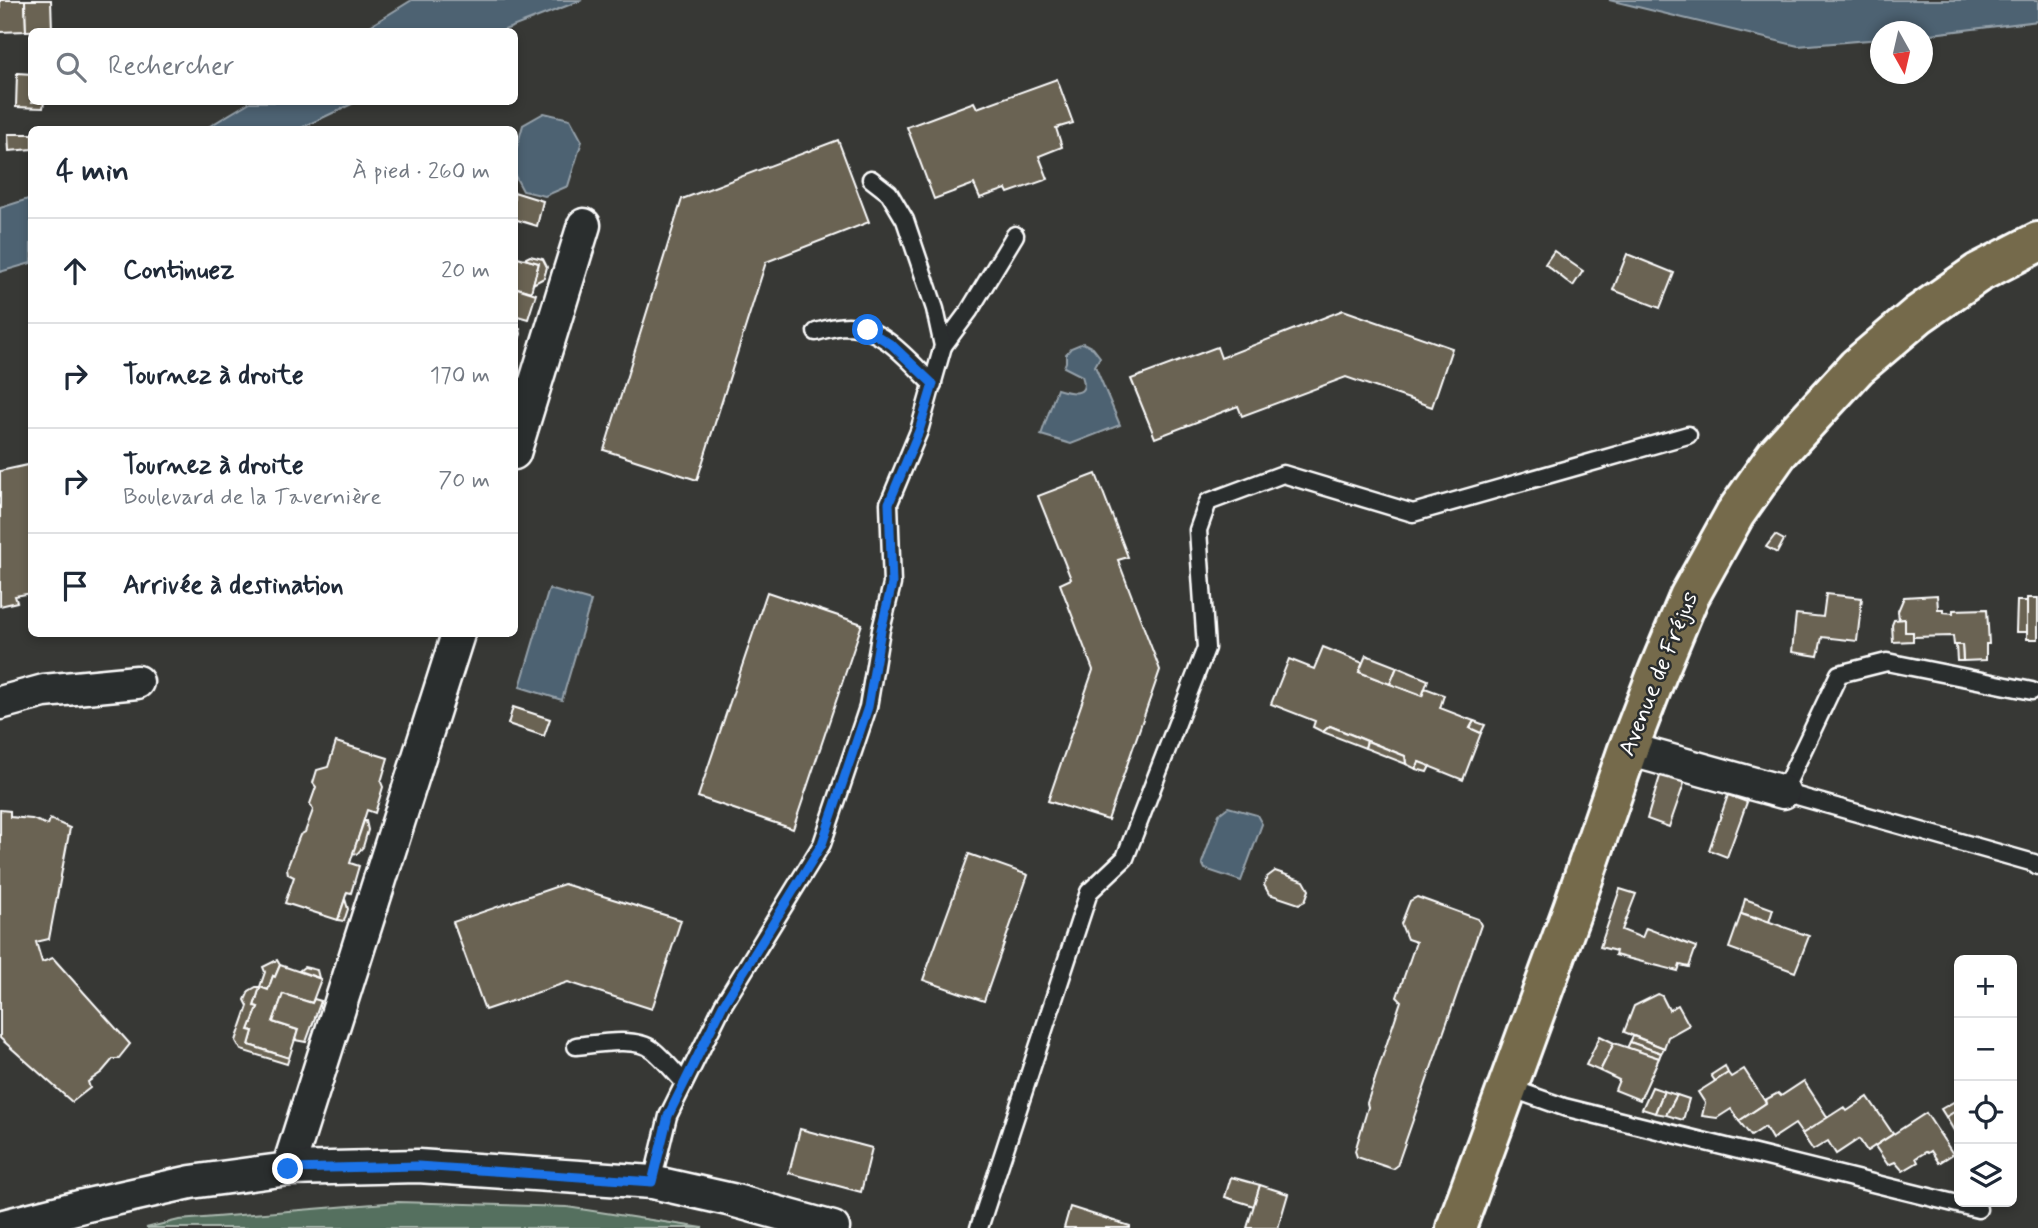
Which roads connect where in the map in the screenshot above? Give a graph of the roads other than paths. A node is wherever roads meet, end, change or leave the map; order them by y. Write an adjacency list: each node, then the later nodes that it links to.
1 (871, 179): 6 (lane)
2 (584, 225): 9 (street)
3 (1015, 234): 6 (lane)
4 (2038, 242): 14 (main road, Avenue de Fréjus)
5 (816, 332): 7 (lane)
6 (943, 346): 7 (lane)
7 (933, 384): 18 (lane)
8 (1688, 435): 25 (lane)
9 (518, 440)
10 (457, 637): 20 (street)
11 (136, 682): 13 (street)
12 (2032, 691): 15 (lane)
13 (0, 703)
14 (1628, 748): 15 (street); 19 (main road, Avenue de Fréjus)
15 (1783, 792): 16 (lane)
16 (2038, 866)
17 (576, 1046): 18 (lane)
18 (684, 1082): 21 (lane)
19 (1507, 1087): 22 (lane); 26 (main road, Avenue de Fréjus)
20 (288, 1169): 21 (street); 23 (street)
21 (652, 1182): 24 (street)
22 (1978, 1209)
23 (0, 1227)
24 (833, 1228)
25 (979, 1228)
26 (1456, 1228)

